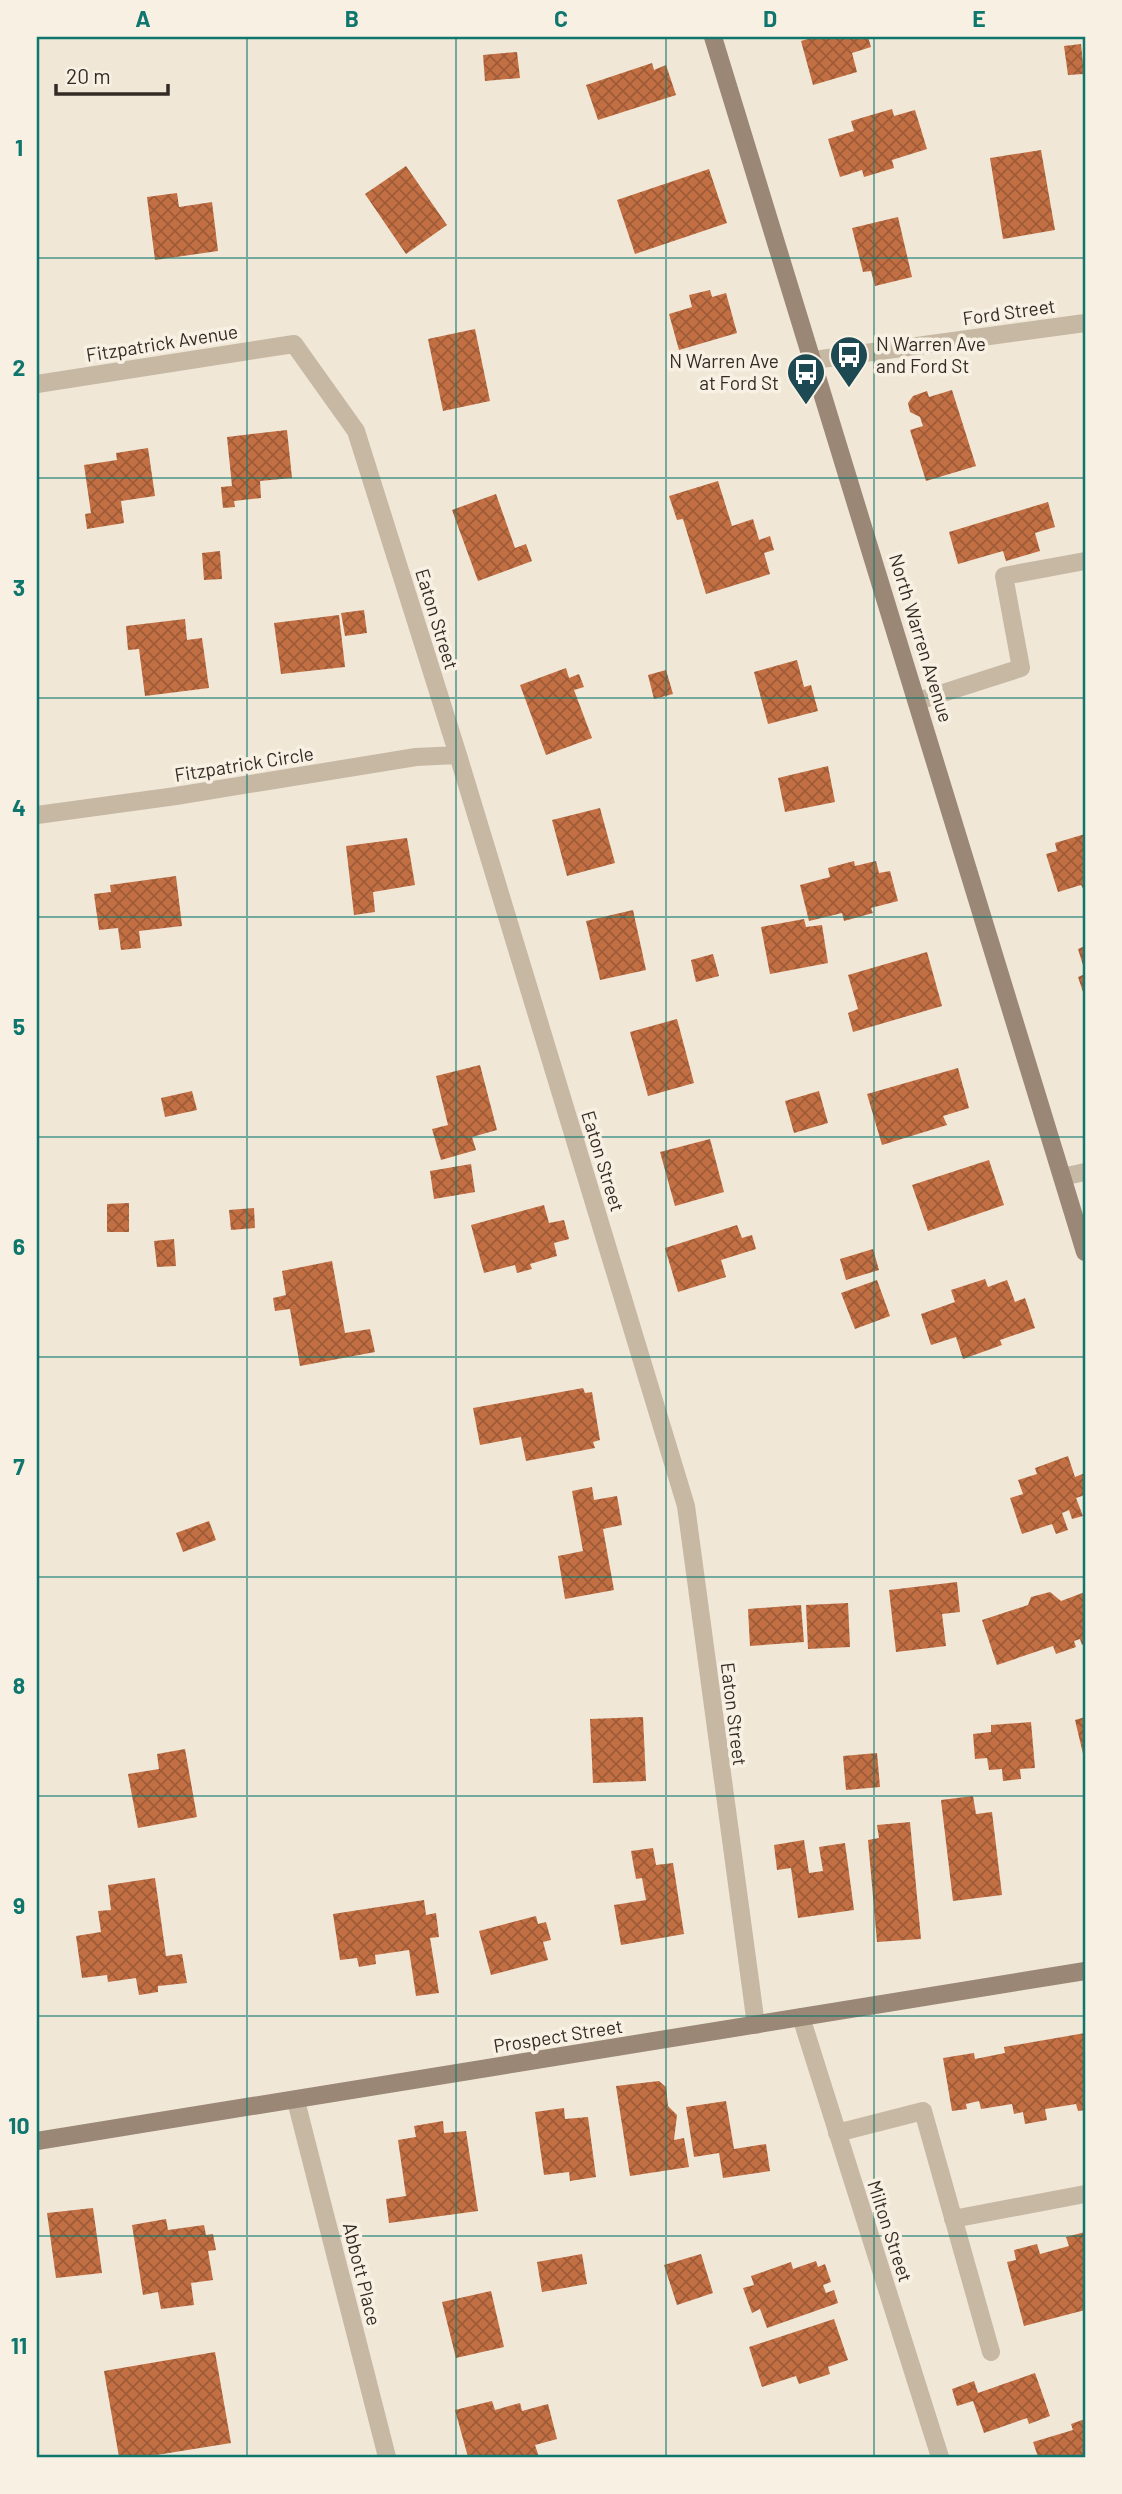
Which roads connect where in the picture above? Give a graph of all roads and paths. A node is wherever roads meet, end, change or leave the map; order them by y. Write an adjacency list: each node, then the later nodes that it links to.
1 (713, 37): 4 (street, North Warren Avenue)
2 (1085, 323): 4 (street, Ford Street)
3 (294, 344): 5 (street, Fitzpatrick Avenue); 8 (street, Eaton Street)
4 (814, 360): 7 (street, North Warren Avenue)
5 (37, 384)
6 (1085, 561): 7 (street)
7 (918, 701): 11 (street, North Warren Avenue)
8 (458, 755): 9 (street, Fitzpatrick Circle); 15 (street, Eaton Street)
9 (37, 815)
10 (1085, 1172): 11 (street)
11 (1062, 1177): 12 (street, North Warren Avenue)
12 (1085, 1252)
13 (1085, 1971): 14 (street, Prospect Street)
14 (801, 2018): 15 (street, Prospect Street); 17 (street, Milton Street)
15 (756, 2025): 16 (street, Prospect Street)
16 (296, 2101): 18 (street, Prospect Street); 22 (street, Abbott Place)
17 (837, 2133): 20 (street); 23 (street, Milton Street)
18 (37, 2141)
19 (1085, 2194): 20 (street)
20 (953, 2219): 21 (street)
21 (990, 2352)
22 (387, 2457)
23 (940, 2457)

